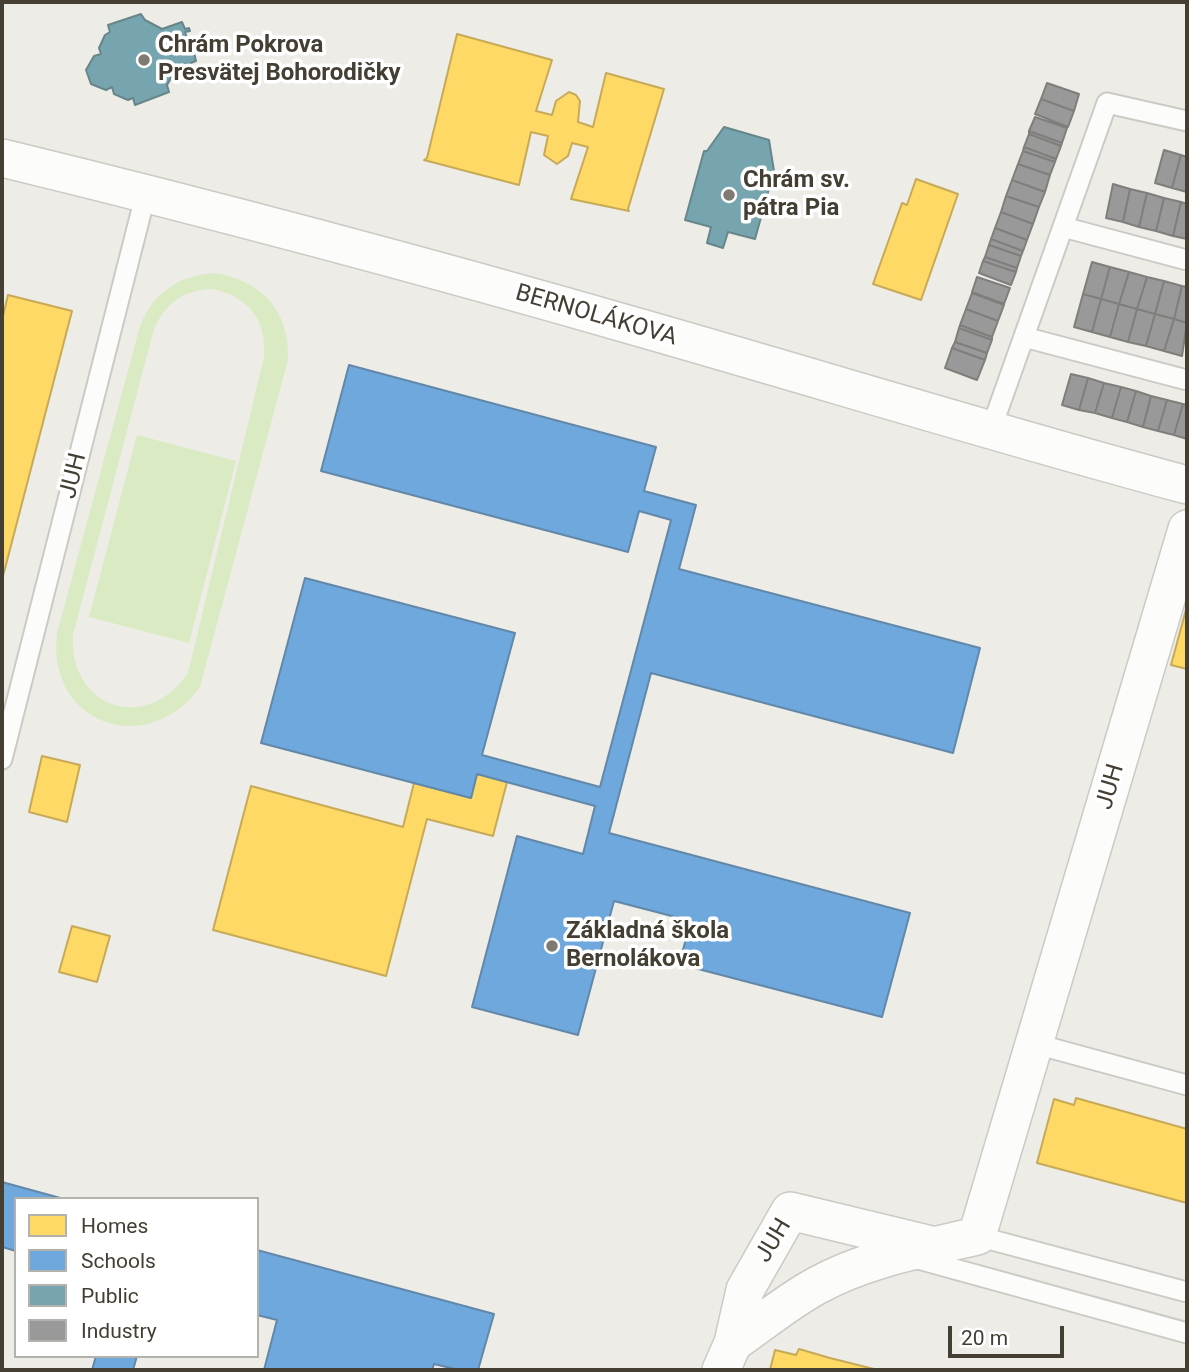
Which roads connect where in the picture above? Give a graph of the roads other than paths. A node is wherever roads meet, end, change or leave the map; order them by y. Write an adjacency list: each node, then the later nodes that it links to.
1 (1187, 121): 4 (lane)
2 (2, 158): 3 (street, BERNOLÁKOVA)
3 (146, 193): 8 (street, BERNOLÁKOVA); 12 (lane, JUH)
4 (1063, 227): 5 (lane); 6 (lane)
5 (1187, 260)
6 (1024, 337): 7 (lane); 8 (lane)
7 (1187, 380)
8 (990, 432): 9 (street, BERNOLÁKOVA)
9 (1180, 483): 10 (street)
10 (1187, 517)
11 (1187, 529): 13 (street, JUH)
12 (2, 759)
13 (1036, 1044): 14 (lane); 15 (street, JUH)
14 (1187, 1085)
15 (977, 1237): 16 (street, JUH); 18 (lane, JUH)
16 (935, 1246): 17 (street); 20 (street, JUH)
17 (896, 1253): 19 (lane); 20 (street)
18 (1187, 1292)
19 (1187, 1333)
20 (727, 1357)

